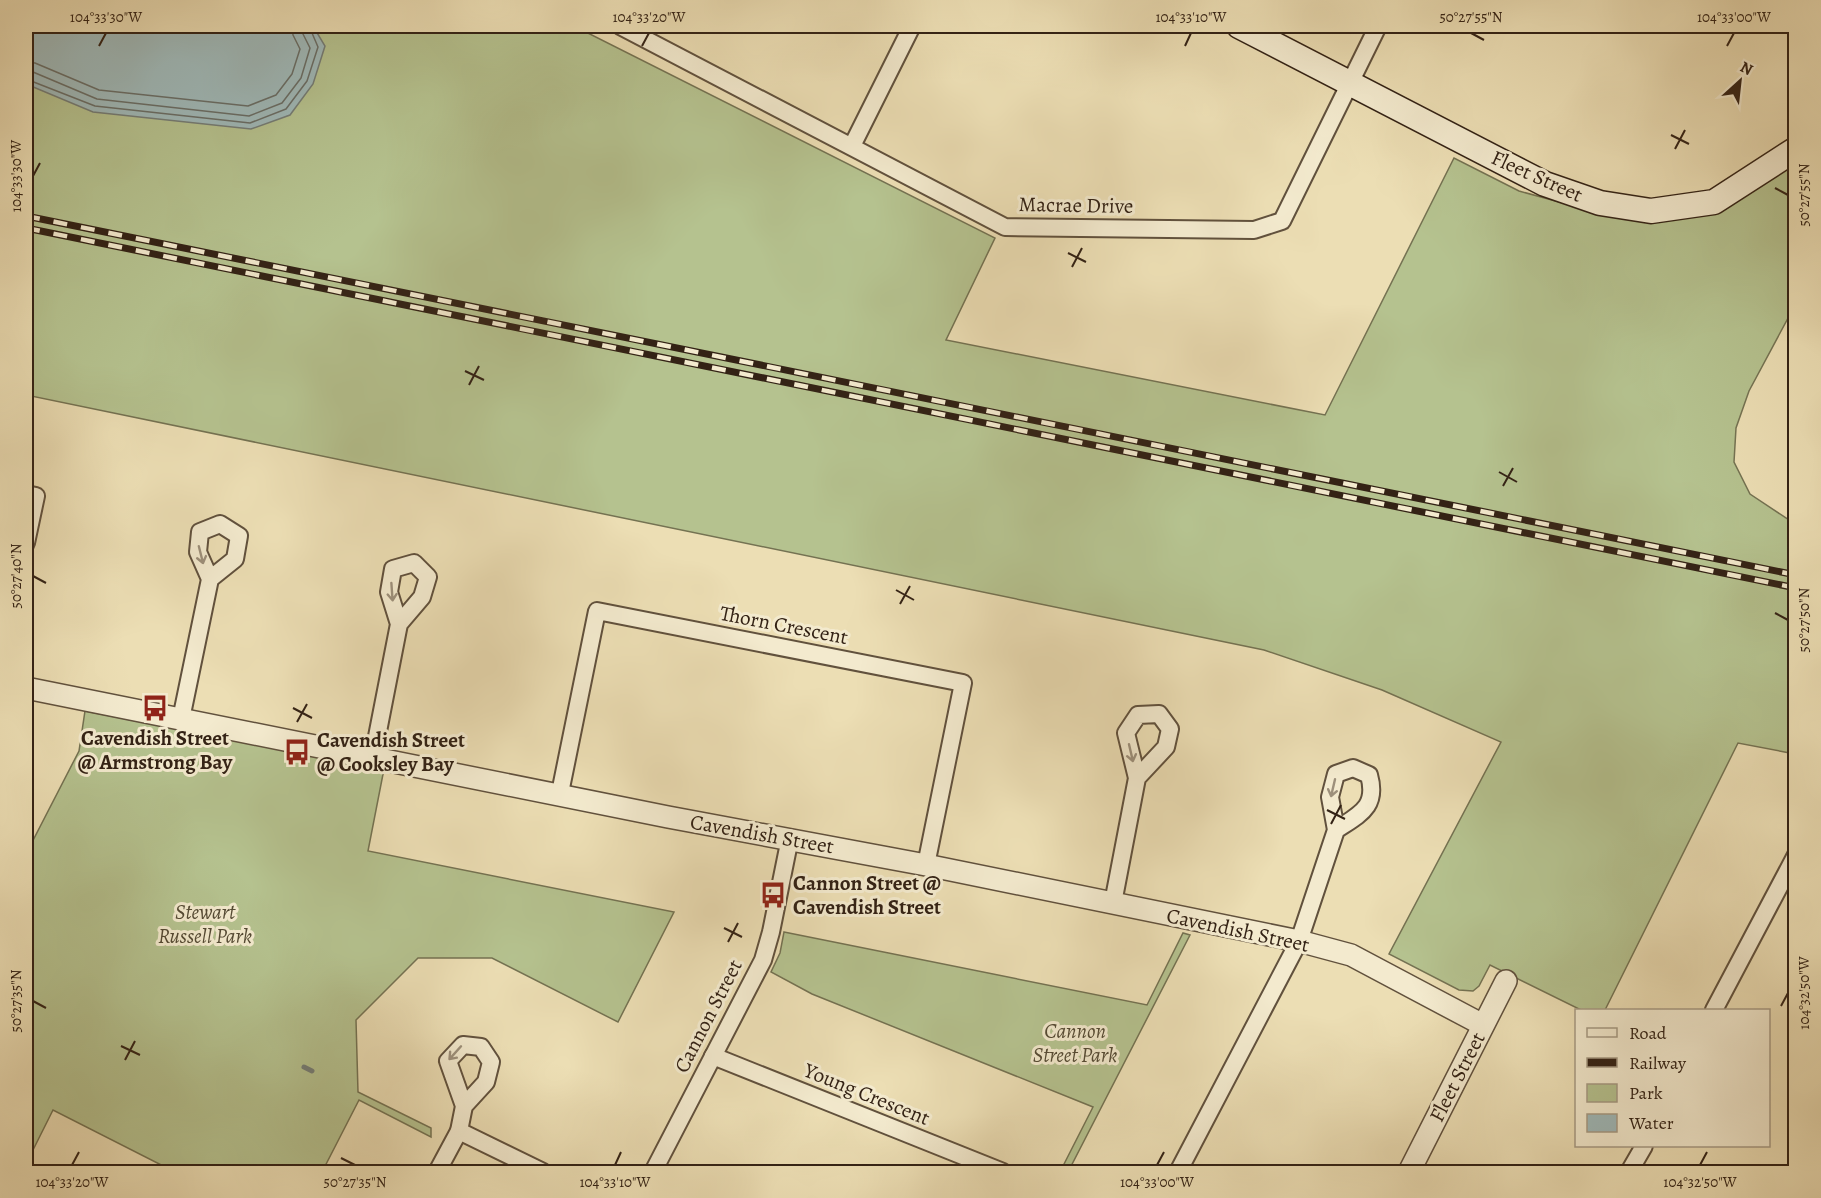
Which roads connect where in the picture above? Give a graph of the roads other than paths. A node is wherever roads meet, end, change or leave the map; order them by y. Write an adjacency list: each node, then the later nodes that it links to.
1 (620, 26): 6 (street, Macrae Drive)
2 (912, 26): 6 (street)
3 (1239, 26): 5 (main road, Fleet Street)
4 (1378, 26): 5 (street, Macrae Drive)
5 (1350, 82): 6 (street, Macrae Drive); 7 (main road, Fleet Street)
6 (852, 146)
7 (1796, 149)
8 (26, 494): 9 (street)
9 (26, 543)
10 (210, 579): 13 (street)
11 (399, 624): 14 (street)
12 (26, 688): 13 (street, Cavendish Street)
13 (181, 719): 14 (street, Cavendish Street)
14 (373, 758): 16 (street, Cavendish Street)
15 (1137, 778): 21 (street)
16 (560, 793): 18 (street, Cavendish Street); 20 (street, Thorn Crescent)
17 (1336, 830): 22 (street)
18 (790, 838): 20 (street, Cavendish Street); 26 (street, Cannon Street)
19 (1796, 855): 24 (street)
20 (926, 865): 21 (street, Cavendish Street)
21 (1113, 903): 22 (street, Cavendish Street)
22 (1299, 941): 25 (street, Cavendish Street); 34 (street)
23 (1506, 981): 25 (street, Fleet Street)
24 (1715, 1009)
25 (1483, 1025): 35 (street, Fleet Street)
26 (713, 1056): 32 (street, Cannon Street); 33 (street, Young Crescent)
27 (464, 1106): 28 (street)
28 (459, 1131): 30 (street); 31 (street)
29 (1643, 1147): 36 (street)
30 (437, 1173)
31 (543, 1173)
32 (653, 1173)
33 (1003, 1173)
34 (1178, 1173)
35 (1409, 1173)
36 (1629, 1173)

